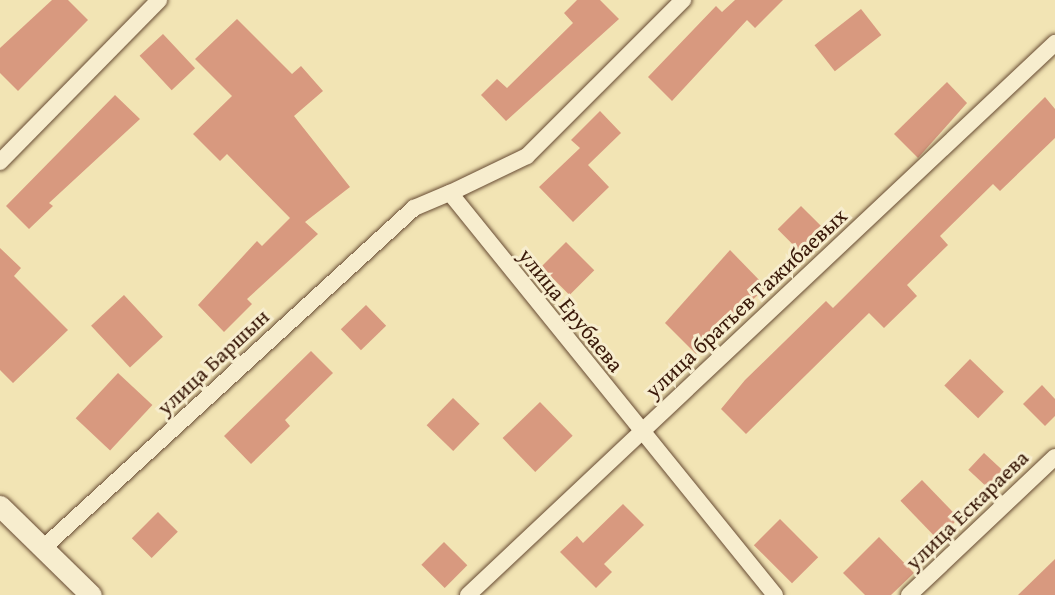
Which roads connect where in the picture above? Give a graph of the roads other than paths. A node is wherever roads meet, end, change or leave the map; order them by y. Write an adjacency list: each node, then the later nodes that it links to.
1 (159, 0): 4 (street)
2 (683, 0): 5 (street)
3 (1055, 43): 6 (street, улица братьев Тажибаевых)
4 (0, 162)
5 (450, 193): 6 (street, улица Ерубаева); 9 (street, улица Баршын)
6 (641, 434): 11 (street, улица братьев Тажибаевых); 12 (street, улица Ерубаева)
7 (1055, 457): 13 (street, улица Ескараева)
8 (0, 506): 9 (street)
9 (42, 549): 10 (street)
10 (91, 595)
11 (468, 595)
12 (775, 595)
13 (909, 595)

